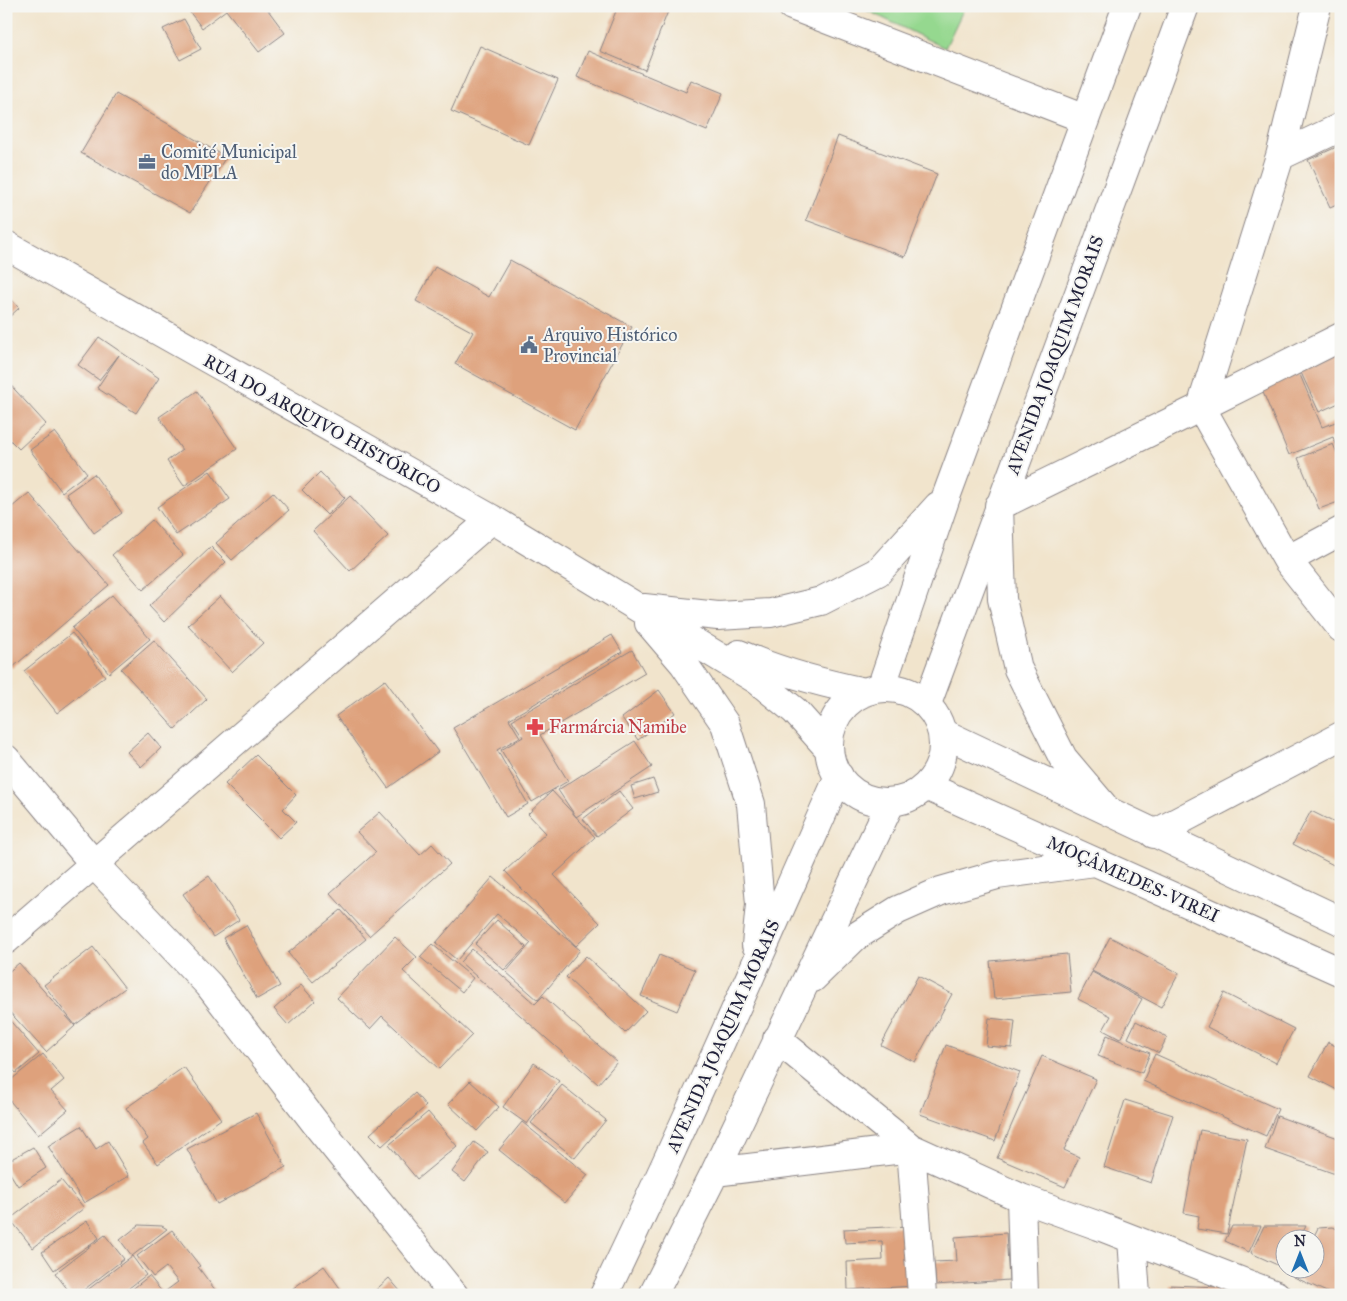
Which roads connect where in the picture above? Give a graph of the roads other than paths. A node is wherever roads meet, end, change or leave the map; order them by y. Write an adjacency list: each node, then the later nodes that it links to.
1 (792, 6): 5 (street)
2 (1127, 6): 5 (street)
3 (1185, 6): 12 (street, AVENIDA JOAQUIM MORAIS)
4 (1317, 6): 7 (street)
5 (1085, 119): 11 (street)
6 (1341, 127): 7 (street)
7 (1280, 156): 10 (street)
8 (6, 245): 13 (street, RUA DO ARQUIVO HISTÓRICO)
9 (1341, 337): 10 (street)
10 (1201, 407): 12 (street); 15 (street)
11 (946, 497): 16 (street); 18 (street)
12 (999, 506): 19 (street, AVENIDA JOAQUIM MORAIS); 27 (street)
13 (492, 519): 16 (street, RUA DO ARQUIVO HISTÓRICO); 30 (street)
14 (1341, 531): 15 (street)
15 (1287, 560): 17 (street)
16 (636, 607): 18 (street); 22 (street); 33 (street)
17 (1341, 628)
18 (873, 690): 19 (street); 22 (street)
19 (926, 704): 20 (street)
20 (943, 733): 25 (street); 27 (street)
21 (1341, 736): 28 (street)
22 (829, 749): 24 (street)
23 (6, 760): 30 (street)
24 (839, 776): 26 (street); 33 (street, AVENIDA JOAQUIM MORAIS)
25 (926, 786): 26 (street); 29 (street, MOÇÂMEDES-VIREI)
26 (891, 802): 35 (street)
27 (1107, 810): 28 (street)
28 (1154, 834): 31 (street)
29 (1095, 862): 34 (street, MOÇÂMEDES-VIREI); 35 (street)
30 (94, 864): 32 (street); 42 (street)
31 (1341, 921)
32 (6, 940)
33 (753, 970): 41 (street, AVENIDA JOAQUIM MORAIS)
34 (1341, 972)
35 (801, 989): 36 (street)
36 (777, 1039): 37 (street); 38 (street)
37 (911, 1148): 38 (street); 39 (street); 46 (street)
38 (714, 1172): 45 (street)
39 (1021, 1198): 40 (street); 47 (street)
40 (1132, 1239): 48 (street); 49 (street)
41 (630, 1242): 43 (street); 44 (street, AVENIDA JOAQUIM MORAIS)
42 (454, 1295)
43 (591, 1295)
44 (604, 1295)
45 (653, 1295)
46 (922, 1295)
47 (1024, 1295)
48 (1136, 1295)
49 (1276, 1295)

